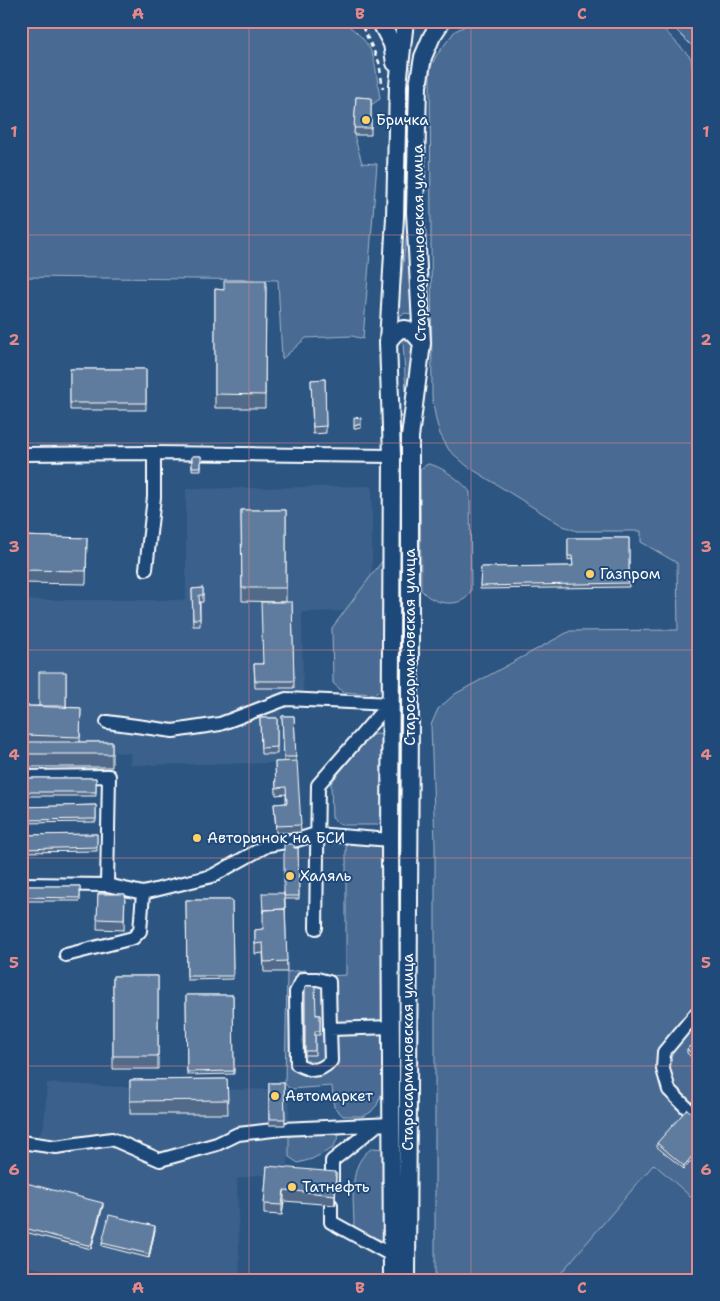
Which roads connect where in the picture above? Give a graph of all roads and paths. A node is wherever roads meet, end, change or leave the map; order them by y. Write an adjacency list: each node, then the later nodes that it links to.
1 (356, 21): 6 (path)
2 (380, 21): 5 (main road)
3 (405, 21): 5 (main road)
4 (442, 21): 8 (main road, Старосармановская улица)
5 (398, 85): 7 (main road, Старосармановская улица)
6 (383, 97)
7 (388, 342): 8 (main road); 11 (main road, Старосармановская улица)
8 (422, 343): 33 (main road, Старосармановская улица)
9 (21, 454): 10 (street)
10 (154, 454): 11 (street); 12 (street)
11 (392, 456): 13 (main road, Старосармановская улица)
12 (146, 569)
13 (391, 704): 14 (street); 16 (street); 17 (main road, Старосармановская улица)
14 (107, 722)
15 (21, 777): 19 (street)
16 (316, 834): 17 (street); 20 (street); 21 (street)
17 (390, 840): 24 (main road, Старосармановская улица)
18 (21, 884): 19 (street)
19 (107, 885): 20 (street)
20 (143, 893): 22 (street)
21 (316, 928)
22 (66, 955)
23 (699, 1010): 26 (street)
24 (392, 1027): 25 (street); 27 (main road, Старосармановская улица)
25 (330, 1029): 25 (street)
26 (699, 1120)
27 (384, 1124): 28 (street); 29 (street); 31 (main road, Старосармановская улица)
28 (21, 1142)
29 (332, 1182)
30 (331, 1205): 31 (street)
31 (392, 1256): 32 (main road, Старосармановская улица)
32 (392, 1280)
33 (407, 1280)

